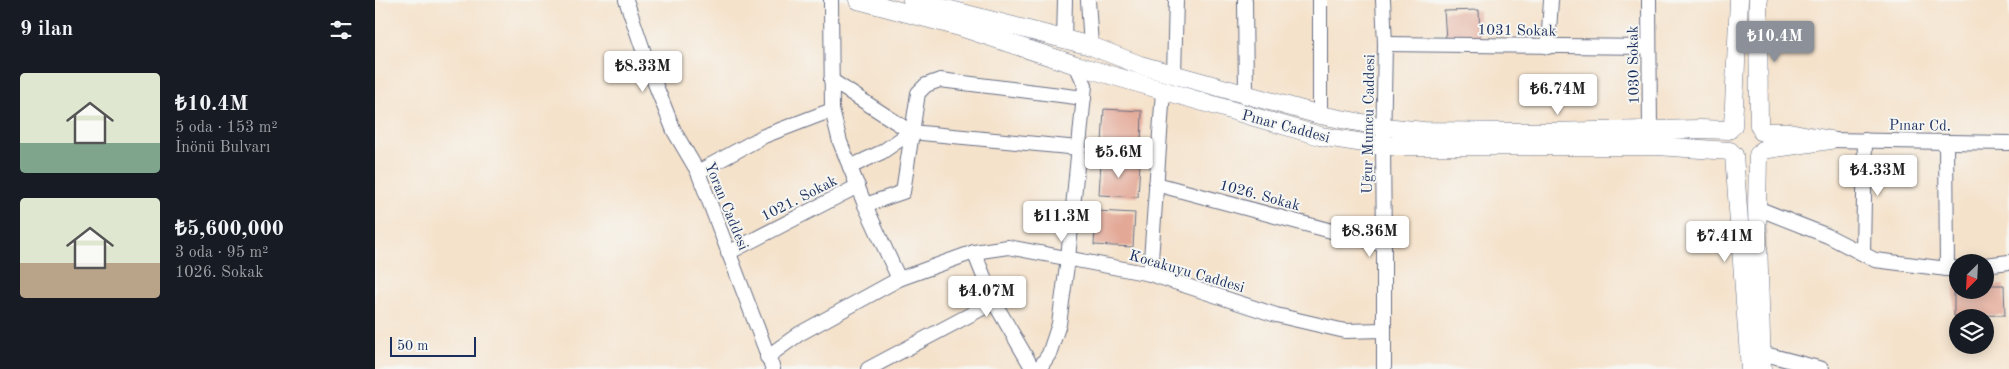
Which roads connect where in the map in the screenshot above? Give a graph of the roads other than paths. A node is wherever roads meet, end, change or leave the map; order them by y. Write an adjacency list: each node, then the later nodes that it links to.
1 (626, 0): 42 (street, Yoran Caddesi)
2 (831, 0): 22 (street)
3 (858, 0): 20 (main road, Pınar Caddesi)
4 (912, 0): 15 (main road, Pınar Caddesi)
5 (1065, 0): 15 (street)
6 (1088, 0): 17 (street)
7 (1176, 0): 21 (street)
8 (1245, 0): 24 (street)
9 (1320, 0): 27 (street)
10 (1383, 0): 16 (street, Uğur Mumcu Caddesi)
11 (1551, 0): 18 (street)
12 (1649, 0): 19 (street, 1030 Sokak)
13 (1739, 0): 29 (main road)
14 (1758, 0): 30 (main road)
15 (1064, 40): 17 (main road, Pınar Caddesi); 20 (main road)
16 (1385, 44): 18 (street, 1031 Sokak); 28 (street, Uğur Mumcu Caddesi)
17 (1091, 46): 20 (main road); 21 (main road, Pınar Caddesi)
18 (1548, 47): 19 (street, 1031 Sokak)
19 (1649, 47): 31 (street, 1030 Sokak)
20 (1076, 65): 23 (main road, Pınar Caddesi); 25 (street)
21 (1174, 74): 24 (main road, Pınar Caddesi)
22 (831, 80): 26 (street); 32 (street)
23 (1163, 90): 37 (main road, Pınar Caddesi); 43 (street)
24 (1246, 94): 27 (main road, Pınar Caddesi)
25 (1084, 98): 32 (street); 38 (street)
26 (832, 110): 41 (street); 42 (street)
27 (1320, 115): 28 (main road, Pınar Caddesi)
28 (1384, 126): 31 (main road, Pınar Caddesi); 37 (street, Uğur Mumcu Caddesi)
29 (1731, 128): 30 (main road); 31 (main road, Pınar Caddesi); 40 (main road)
30 (1761, 129): 33 (main road); 39 (main road)
31 (1650, 130)
32 (911, 132): 38 (street); 41 (street); 45 (street)
33 (1829, 140): 34 (street, Pınar Cd.); 39 (main road)
34 (1865, 140): 35 (street, Pınar Cd.); 50 (street)
35 (1947, 142): 36 (street, Pınar Cd.); 51 (street)
36 (2009, 143)
37 (1383, 146): 40 (main road, Pınar Caddesi); 47 (street, Uğur Mumcu Caddesi)
38 (1079, 148): 52 (street)
39 (1760, 152): 40 (main road); 46 (main road)
40 (1732, 153): 66 (main road)
41 (850, 167): 44 (street)
42 (698, 172): 49 (street, Yoran Caddesi)
43 (1156, 184): 47 (street, 1026. Sokak); 56 (street)
44 (858, 186): 45 (street); 49 (street, 1021. Sokak)
45 (865, 205): 57 (street)
46 (1757, 208): 50 (street); 60 (main road)
47 (1385, 245): 59 (street, Uğur Mumcu Caddesi)
48 (974, 252): 52 (street, Kocakuyu Caddesi); 57 (street, Kocakuyu Caddesi); 58 (street)
49 (728, 253): 61 (street, Yoran Caddesi)
50 (1863, 253): 55 (street)
51 (1951, 254)
52 (1068, 258): 56 (street, Kocakuyu Caddesi); 64 (street)
53 (2009, 262): 54 (street)
54 (1994, 264)
55 (1949, 268)
56 (1150, 274): 59 (street, Kocakuyu Caddesi)
57 (899, 279): 61 (street, Kocakuyu Caddesi)
58 (994, 302): 62 (street); 63 (street)
59 (1383, 330): 65 (street, Uğur Mumcu Caddesi)
60 (1761, 361): 67 (street)
61 (770, 363)
62 (868, 369)
63 (1033, 369)
64 (1039, 369)
65 (1384, 369)
66 (1750, 369)
67 (1822, 369)

